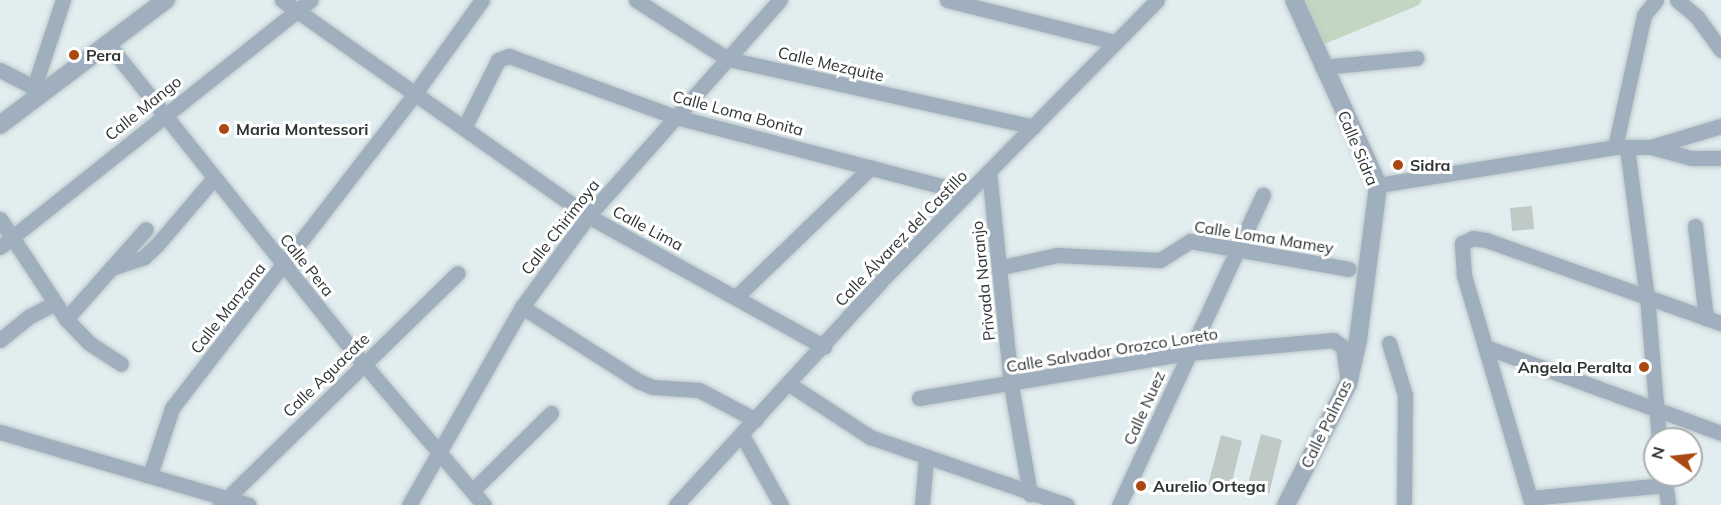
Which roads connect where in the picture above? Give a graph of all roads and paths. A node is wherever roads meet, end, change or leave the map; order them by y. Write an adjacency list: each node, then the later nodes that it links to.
1 (63, 0): 21 (street)
2 (166, 0): 15 (street)
3 (282, 0): 13 (street, Calle Lima)
4 (310, 0): 13 (street, Calle Mango)
5 (482, 0): 22 (street, Calle Manzana)
6 (636, 0): 18 (street, Calle Mezquite)
7 (780, 0): 18 (street, Calle Chirimoya)
8 (947, 0): 14 (street)
9 (1157, 0): 14 (street, Calle Álvarez del Castillo)
10 (1294, 0): 19 (street, Calle Sidra)
11 (1656, 0): 30 (street)
12 (1677, 0): 16 (street)
13 (296, 11): 22 (street, Calle Lima); 23 (street, Calle Mango)
14 (1115, 42): 28 (street, Calle Álvarez del Castillo)
15 (108, 44): 21 (street); 23 (street, Calle Pera)
16 (1721, 50)
17 (1417, 58): 19 (street)
18 (728, 59): 24 (street, Calle Chirimoya); 28 (street, Calle Mezquite)
19 (1323, 67): 35 (street, Calle Sidra)
20 (0, 70): 21 (street)
21 (36, 91): 25 (street)
22 (413, 96): 27 (street, Calle Lima); 45 (street, Calle Manzana)
23 (164, 114): 34 (street, Calle Pera); 42 (street, Calle Mango)
24 (676, 117): 27 (street, Calle Loma Bonita); 32 (street, Calle Loma Bonita); 38 (street, Calle Chirimoya)
25 (0, 125)
26 (1721, 126): 29 (street)
27 (464, 128): 38 (street, Calle Lima)
28 (1034, 128): 33 (street, Calle Álvarez del Castillo)
29 (1651, 147): 30 (street); 31 (street)
30 (1621, 148): 35 (street); 51 (street)
31 (1721, 158)
32 (871, 167): 36 (street, Calle Loma Bonita); 50 (street)
33 (989, 171): 36 (street, Calle Álvarez del Castillo); 46 (street, Privada Naranjo)
34 (214, 178): 45 (street, Calle Pera); 47 (street)
35 (1378, 185): 58 (street, Calle Sidra)
36 (967, 193): 60 (street, Calle Álvarez del Castillo)
37 (1263, 195): 44 (street, Calle Nuez)
38 (588, 216): 50 (street, Calle Lima); 53 (street, Calle Chirimoya)
39 (0, 219): 42 (street)
40 (1695, 226): 54 (street)
41 (146, 228): 47 (street)
42 (13, 237): 43 (street, Calle Mango); 52 (street)
43 (0, 247)
44 (1239, 251): 46 (street, Calle Loma Mamey); 48 (street, Calle Loma Mamey); 62 (street, Calle Nuez)
45 (284, 266): 63 (street, Calle Pera); 78 (street, Calle Manzana)
46 (1002, 267): 67 (street, Privada Naranjo)
47 (111, 268): 55 (street)
48 (1348, 269)
49 (458, 273): 63 (street, Calle Aguacate)
50 (736, 297): 60 (street, Calle Lima)
51 (1647, 297): 54 (street); 61 (street); 69 (street)
52 (55, 303): 55 (street); 57 (street)
53 (522, 307): 71 (street); 76 (street, Calle Chirimoya)
54 (1706, 318): 56 (street)
55 (66, 319): 64 (street)
56 (1721, 323)
57 (0, 340)
58 (1358, 340): 66 (street, Calle Palmas)
59 (1389, 343): 94 (street)
60 (824, 347): 65 (street, Calle Álvarez del Castillo)
61 (1486, 347): 69 (street); 84 (street)
62 (1188, 353): 66 (street, Calle Salvador Orozco Loreto); 67 (street, Calle Salvador Orozco Loreto); 92 (street, Calle Nuez)
63 (363, 363): 76 (street, Calle Pera); 83 (street, Calle Aguacate)
64 (121, 364)
65 (789, 384): 71 (street, Calle Álvarez del Castillo); 77 (street)
66 (1348, 384): 93 (street, Calle Palmas)
67 (1011, 385): 68 (street, Calle Salvador Orozco Loreto); 82 (street, Privada Naranjo)
68 (919, 398)
69 (1655, 411): 72 (street); 74 (street)
70 (551, 412): 81 (street)
71 (756, 420): 75 (street, Calle Álvarez del Castillo)
72 (1657, 427)
73 (0, 432): 78 (street)
74 (1721, 433)
75 (742, 435): 88 (street, Calle Álvarez del Castillo); 89 (street)
76 (438, 452): 81 (street, Calle Pera); 86 (street, Calle Chirimoya)
77 (926, 457): 82 (street); 90 (street)
78 (150, 475): 83 (street)
79 (1643, 483): 84 (street)
80 (1665, 487): 95 (street)
81 (472, 491): 87 (street, Calle Pera)
82 (1030, 494): 91 (street)
83 (222, 502): 85 (street)
84 (1531, 502)
85 (249, 505)
86 (409, 505)
87 (484, 505)
88 (676, 505)
89 (781, 505)
90 (922, 505)
91 (1067, 505)
92 (1119, 505)
93 (1286, 505)
94 (1404, 505)
95 (1668, 505)

